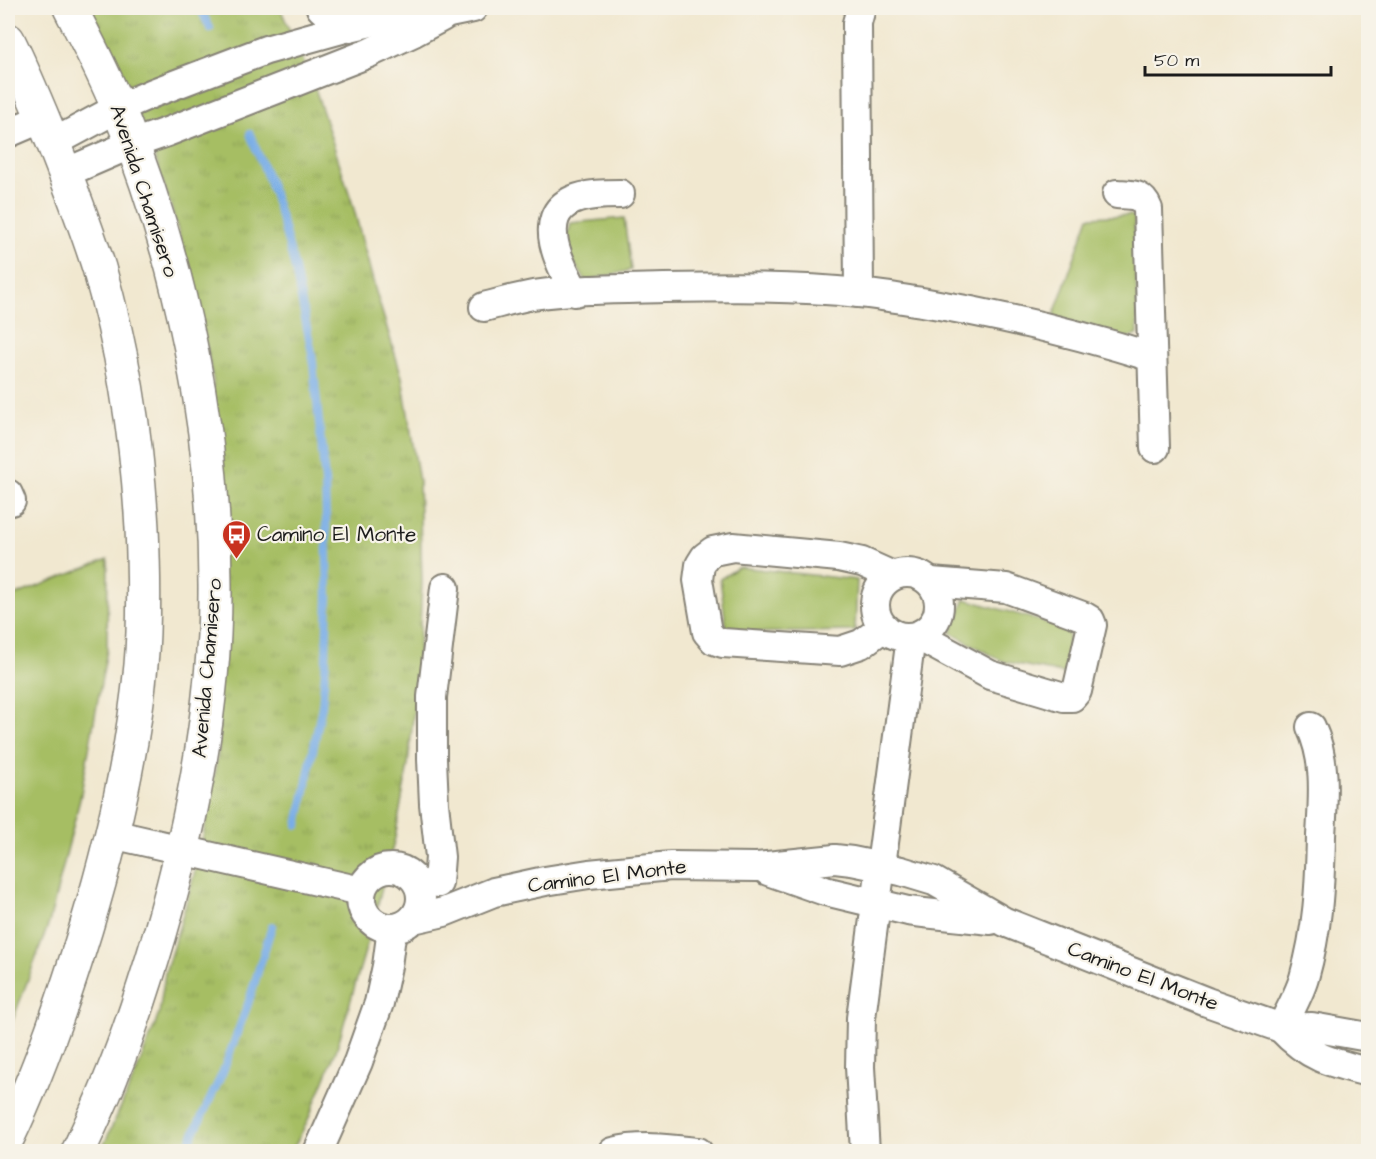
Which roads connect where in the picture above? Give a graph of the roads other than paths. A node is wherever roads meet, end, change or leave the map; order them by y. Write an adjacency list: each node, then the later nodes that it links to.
1 (70, 8): 8 (street, Avenida Chamisero)
2 (321, 8): 5 (street)
3 (461, 10): 5 (street); 7 (street)
4 (856, 13): 16 (street)
5 (344, 18): 7 (street); 8 (street)
6 (12, 57): 9 (street)
7 (357, 57): 11 (street)
8 (118, 108): 9 (street); 11 (street, Avenida Chamisero)
9 (48, 131): 10 (street); 12 (street)
10 (8, 133)
11 (132, 144): 12 (street); 27 (street, Avenida Chamisero)
12 (65, 173): 26 (street)
13 (620, 194): 15 (street)
14 (1117, 194): 18 (street)
15 (575, 291): 16 (street); 17 (street)
16 (859, 292): 18 (street)
17 (484, 307)
18 (1152, 357): 19 (street)
19 (1155, 448)
20 (893, 576): 21 (street); 23 (street); 23 (street)
21 (931, 582): 24 (street); 24 (street)
22 (445, 588): 30 (street)
23 (884, 627): 24 (street)
24 (914, 636): 28 (street)
25 (1311, 727): 36 (street)
26 (112, 834): 27 (street); 39 (street)
27 (183, 850): 31 (street); 40 (street, Avenida Chamisero)
28 (881, 866): 29 (street, Camino El Monte); 33 (street); 34 (street, Camino El Monte)
29 (757, 867): 32 (street, Camino El Monte); 33 (street, Camino El Monte)
30 (426, 880): 31 (street); 32 (street, Camino El Monte); 35 (street)
31 (361, 891): 35 (street)
32 (494, 892): 35 (street, Camino El Monte)
33 (877, 903): 34 (street, Camino El Monte); 44 (street)
34 (1005, 922): 36 (street, Camino El Monte)
35 (403, 924): 41 (street)
36 (1281, 1028): 37 (street, Camino El Monte); 38 (street, Camino El Monte)
37 (1368, 1037)
38 (1368, 1072)
39 (8, 1137)
40 (78, 1152)
41 (318, 1152)
42 (613, 1152): 43 (street)
43 (698, 1152)
44 (865, 1152)

